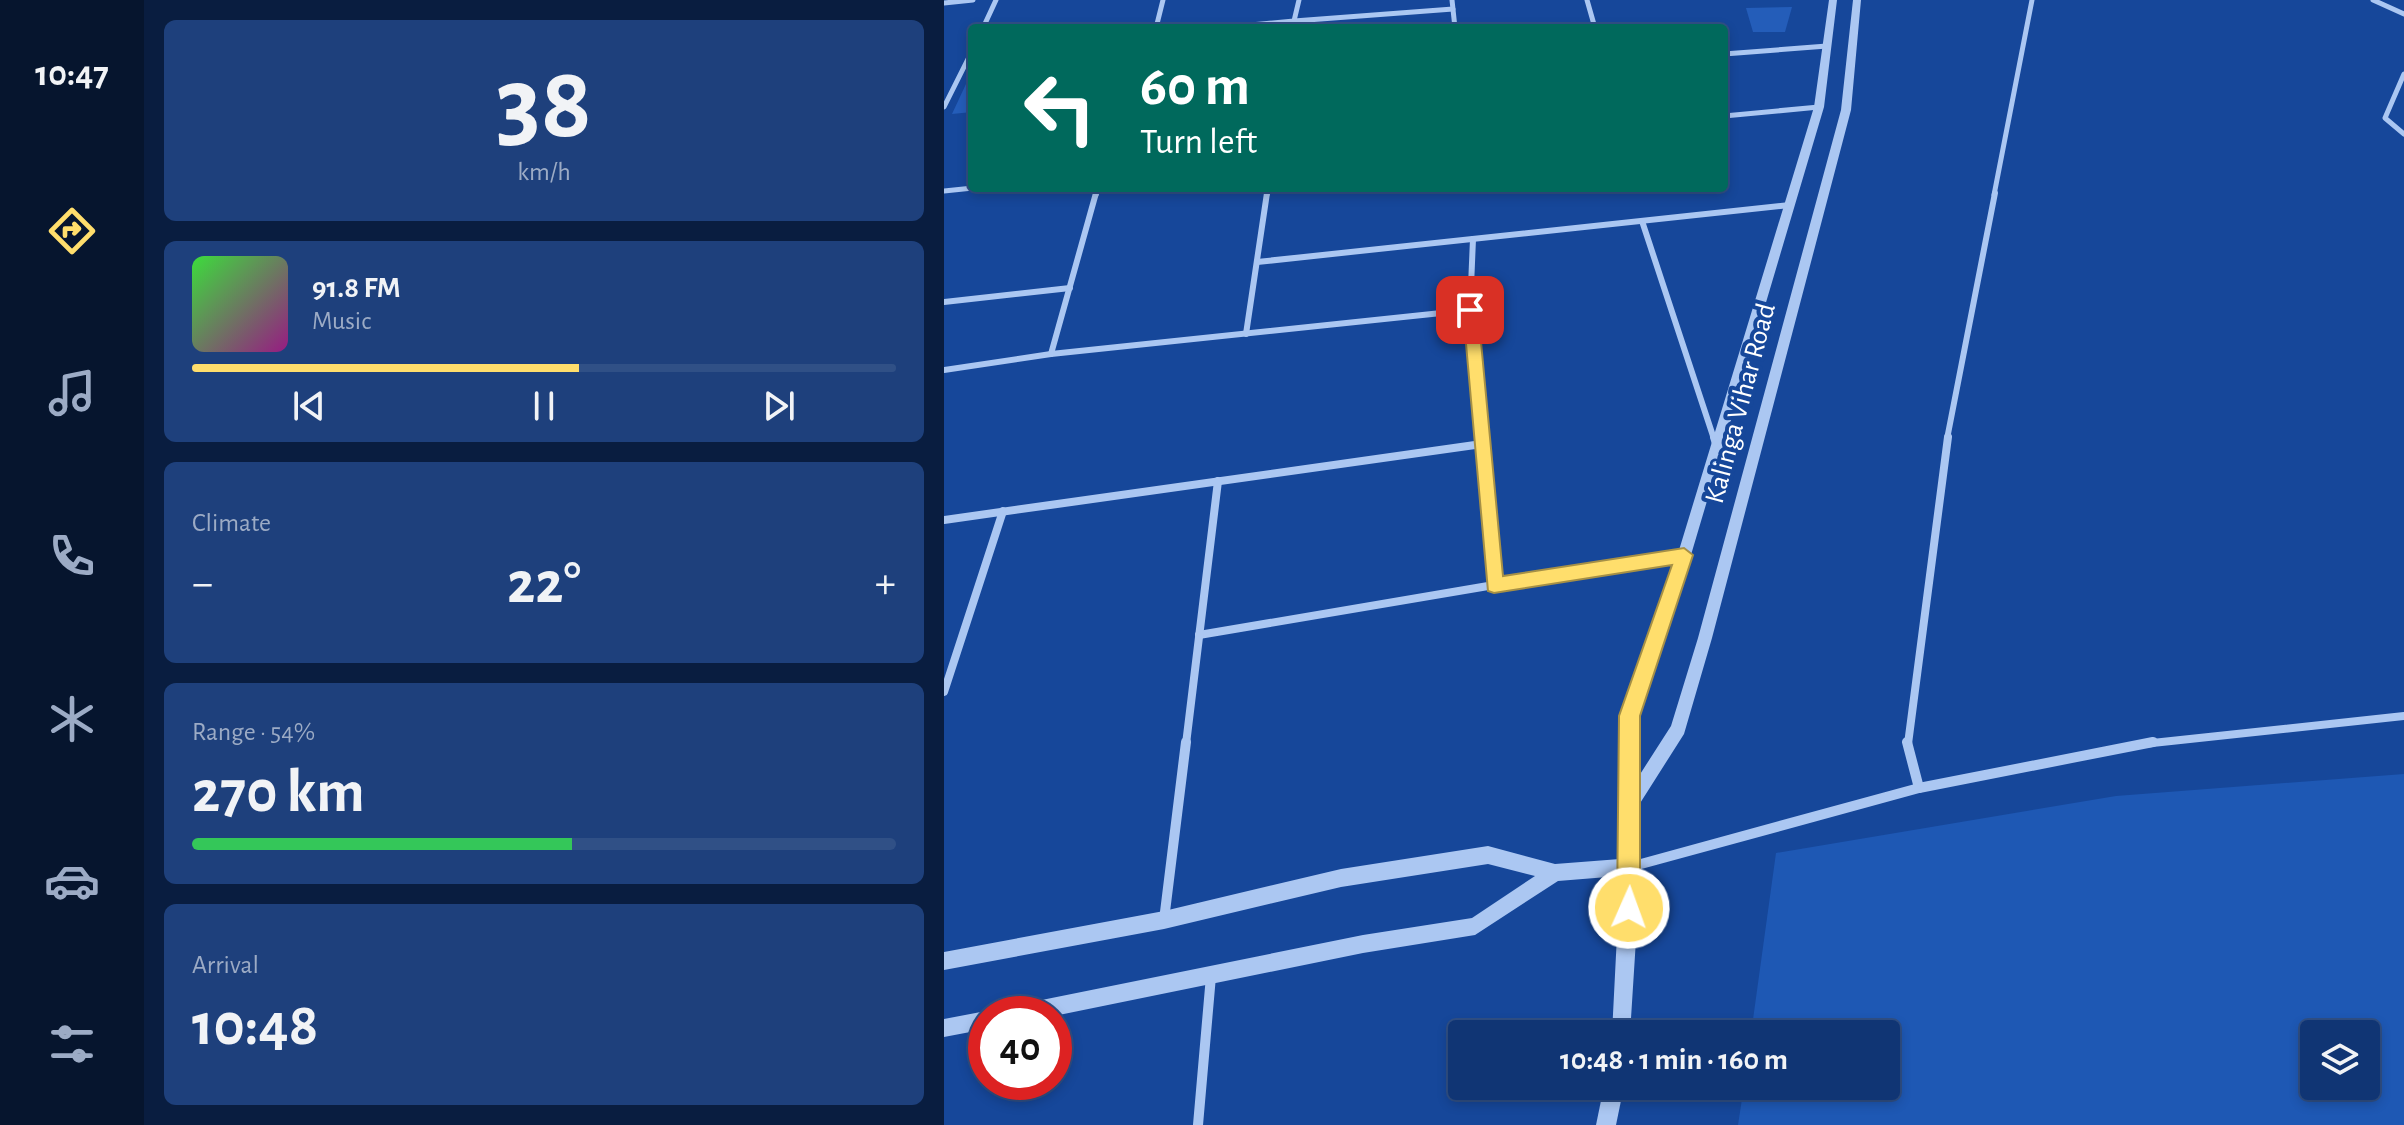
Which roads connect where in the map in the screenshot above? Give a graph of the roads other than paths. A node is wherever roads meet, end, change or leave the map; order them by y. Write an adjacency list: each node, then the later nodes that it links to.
1 (973, 0): 11 (street)
2 (996, 0): 14 (street)
3 (1163, 0): 15 (street)
4 (1299, 0): 16 (street)
5 (1452, 0): 12 (street)
6 (1587, 0): 19 (street)
7 (1833, 0): 20 (street, Kalinga Vihar Road)
8 (1857, 0): 26 (street, Kalinga Vihar Road)
9 (2032, 0): 54 (street)
10 (2373, 0): 13 (street)
11 (944, 3)
12 (1453, 9): 17 (street); 18 (street)
13 (2404, 14)
14 (985, 24)
15 (1157, 24)
16 (1293, 24)
17 (1303, 24)
18 (1455, 24)
19 (1594, 24)
20 (1827, 46): 21 (street); 25 (street, Kalinga Vihar Road)
21 (1728, 54)
22 (968, 59): 24 (street)
23 (2404, 74): 28 (street)
24 (944, 107)
25 (1819, 107): 26 (street); 27 (street); 33 (street, Kalinga Vihar Road)
26 (1846, 110): 55 (street, Kalinga Vihar Road)
27 (1728, 116)
28 (2404, 134)
29 (968, 189): 30 (street)
30 (944, 191)
31 (1097, 192): 37 (street)
32 (1267, 192): 36 (street)
33 (1790, 205): 34 (street); 44 (street, Kalinga Vihar Road)
34 (1642, 221): 35 (street); 44 (street)
35 (1473, 239): 36 (street); 39 (street)
36 (1257, 262): 40 (street)
37 (1070, 288): 38 (street); 41 (street)
38 (944, 302)
39 (1470, 310): 40 (street); 43 (street)
40 (1246, 334): 41 (street)
41 (1051, 354): 42 (street)
42 (944, 370)
43 (1482, 444): 45 (street); 49 (street)
44 (1717, 447): 48 (street, Kalinga Vihar Road)
45 (1218, 481): 46 (street); 50 (street)
46 (1003, 511): 47 (street); 51 (street)
47 (944, 520)
48 (1684, 555): 49 (street); 55 (street, Kalinga Vihar Road)
49 (1494, 585): 50 (street)
50 (1199, 635): 58 (street)
51 (947, 672): 52 (street)
52 (944, 692)
53 (2404, 716): 54 (street)
54 (1919, 788): 56 (street)
55 (1630, 805): 56 (street, Kalinga Vihar Road)
56 (1630, 867): 57 (street); 62 (street, Kalinga Vihar Road)
57 (1555, 873): 58 (street); 60 (street)
58 (1164, 920): 59 (street)
59 (944, 961)
60 (1211, 976): 61 (street); 66 (street)
61 (1072, 1003)
62 (1622, 1020)
63 (968, 1023): 64 (street)
64 (944, 1028)
65 (1611, 1100): 67 (street)
66 (1198, 1125)
67 (1606, 1125)

